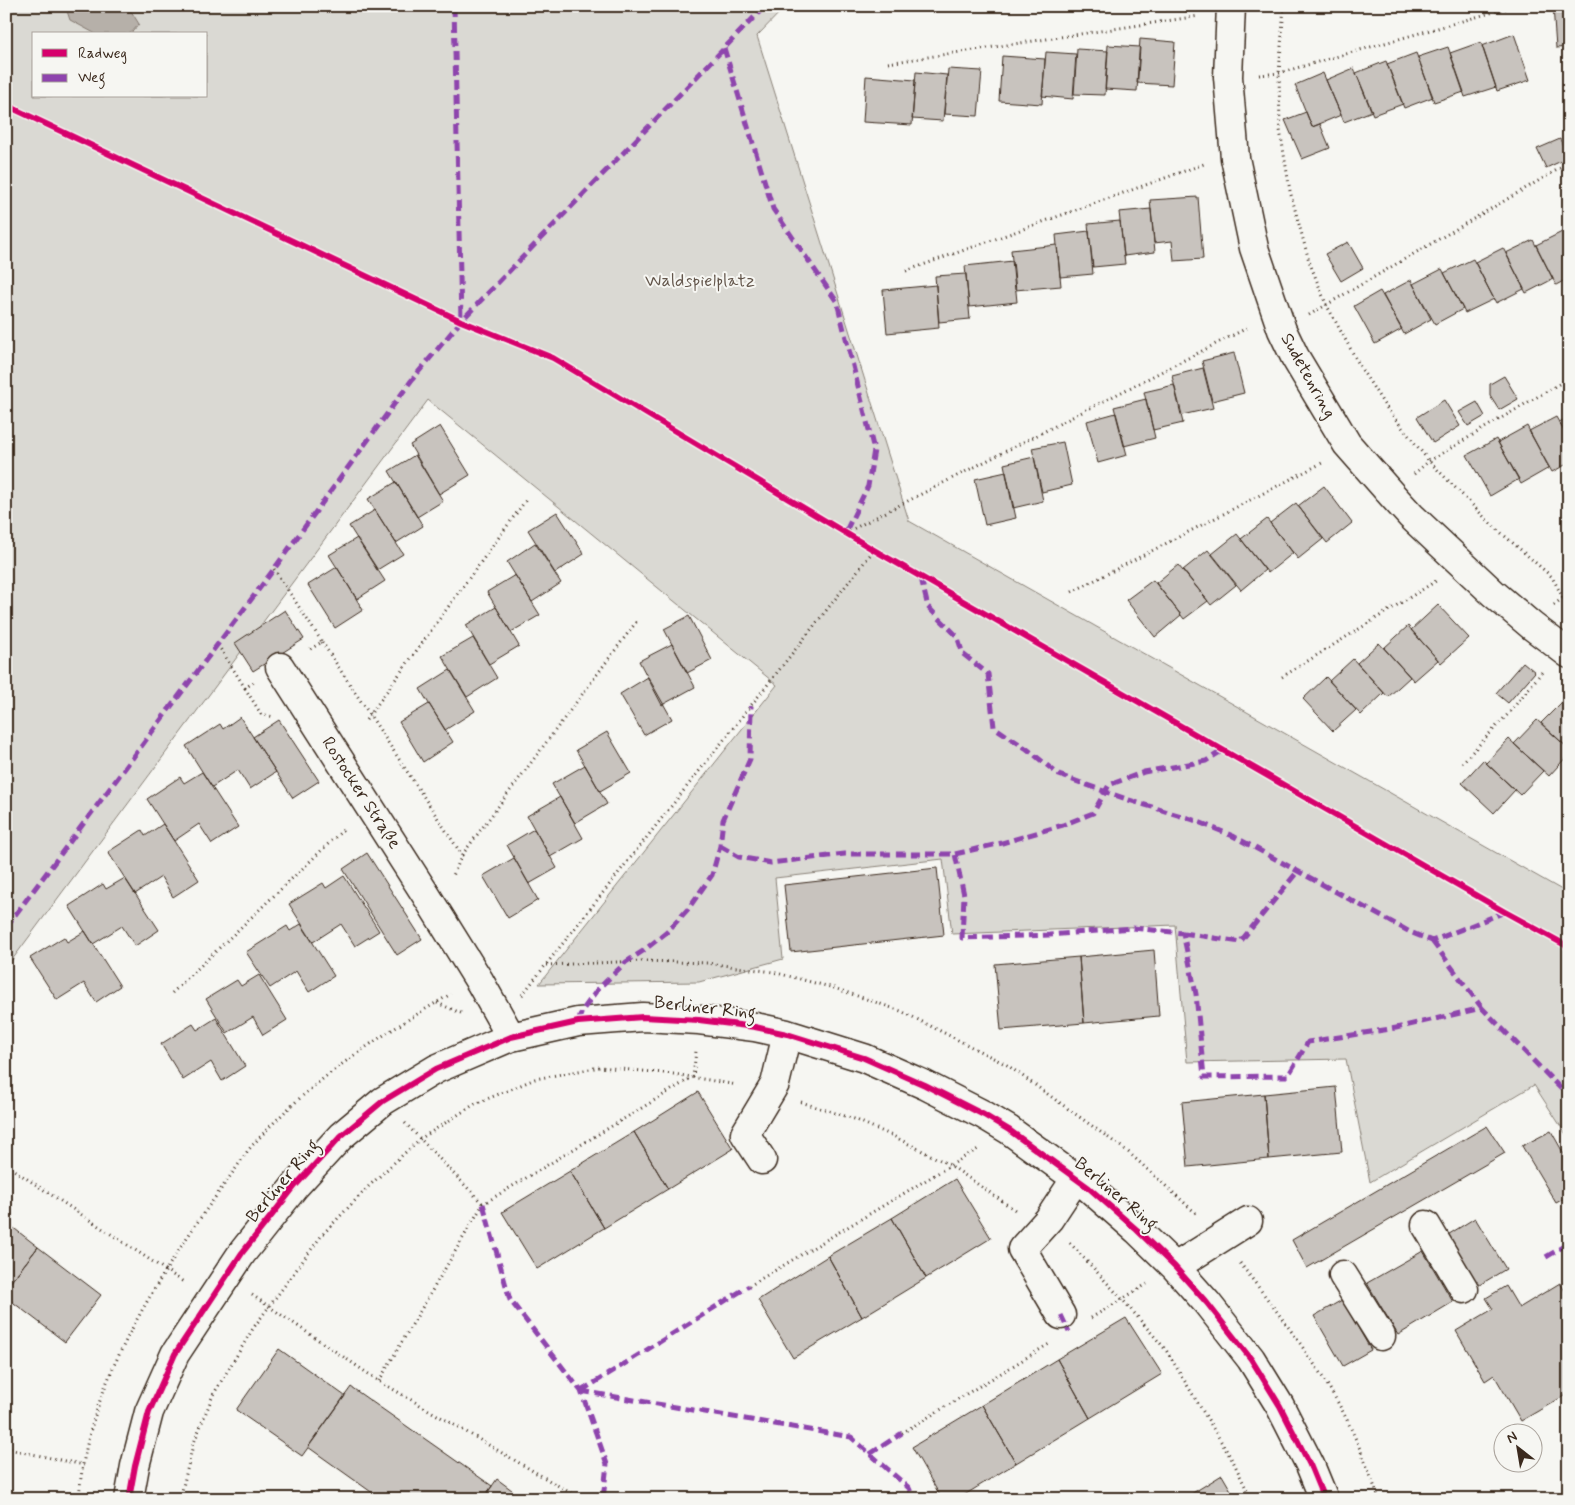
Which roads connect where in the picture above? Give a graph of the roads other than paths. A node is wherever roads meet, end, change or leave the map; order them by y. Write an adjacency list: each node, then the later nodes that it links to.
1 (1231, 11): 2 (street, Sudetenring)
2 (1566, 652)
3 (280, 667): 5 (street, Rostocker Straße)
4 (787, 1034): 5 (street, Berliner Ring); 6 (street); 7 (street, Berliner Ring)
5 (511, 1037): 15 (street, Berliner Ring)
6 (762, 1160)
7 (1076, 1178): 10 (street, Berliner Ring); 13 (street)
8 (1248, 1221): 10 (street)
9 (1426, 1225): 12 (street)
10 (1175, 1267): 16 (street, Berliner Ring)
11 (1343, 1275): 14 (street)
12 (1464, 1289)
13 (1072, 1319)
14 (1381, 1336)
15 (129, 1499)
16 (1324, 1499)

